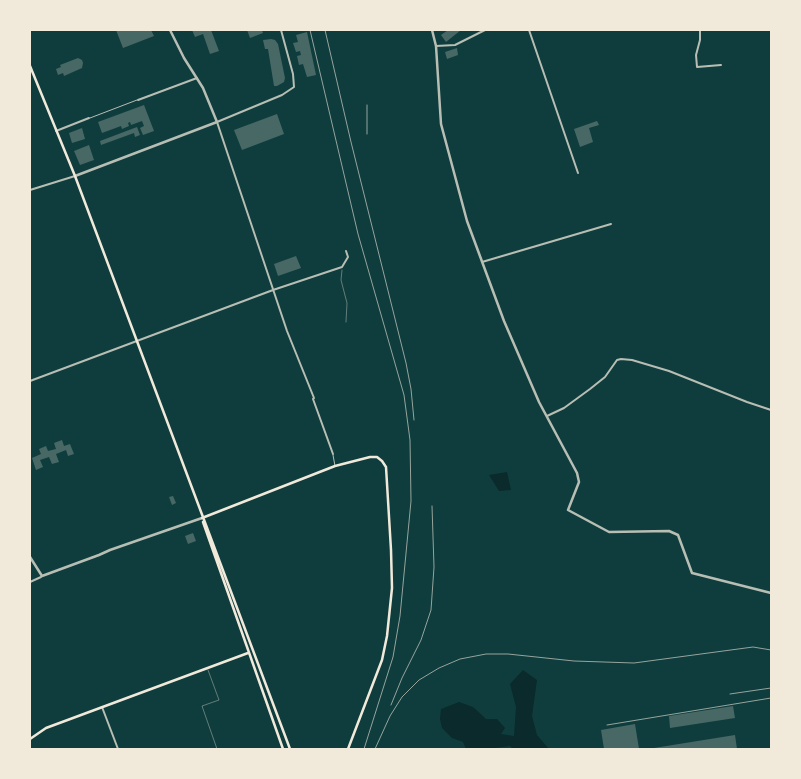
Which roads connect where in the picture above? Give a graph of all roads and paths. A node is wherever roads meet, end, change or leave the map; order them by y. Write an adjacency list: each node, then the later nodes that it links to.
1 (170, 30): 10 (street)
2 (281, 30): 13 (street)
3 (432, 30): 7 (street)
4 (485, 30): 7 (street)
5 (529, 30): 15 (street)
6 (700, 30): 8 (street)
7 (436, 46): 20 (street)
8 (721, 65)
9 (30, 66): 14 (main road)
10 (197, 78): 11 (street); 13 (street)
11 (138, 100): 12 (street)
12 (89, 118): 14 (street)
13 (216, 122): 16 (street); 22 (street)
14 (56, 131): 16 (main road)
15 (578, 173)
16 (75, 176): 17 (street); 24 (main road)
17 (30, 190)
18 (611, 224): 20 (street)
19 (346, 251): 21 (street)
20 (482, 262): 27 (street)
21 (340, 267): 22 (street); 23 (lane)
22 (273, 290): 24 (street); 28 (street)
23 (346, 322)
24 (137, 342): 25 (street); 30 (main road)
25 (30, 381)
26 (771, 410): 27 (street)
27 (547, 416): 34 (street)
28 (333, 454): 29 (street)
29 (335, 466): 30 (main road); 43 (main road)
30 (202, 518): 32 (street); 35 (main road); 42 (main road)
31 (30, 557): 32 (street)
32 (42, 576): 33 (street)
33 (30, 582)
34 (771, 593)
35 (248, 653): 36 (main road); 41 (main road)
36 (208, 668): 37 (main road); 40 (lane)
37 (102, 706): 38 (main road); 39 (street)
38 (30, 739)
39 (118, 749)
40 (217, 749)
41 (283, 749)
42 (290, 749)
43 (348, 749)

